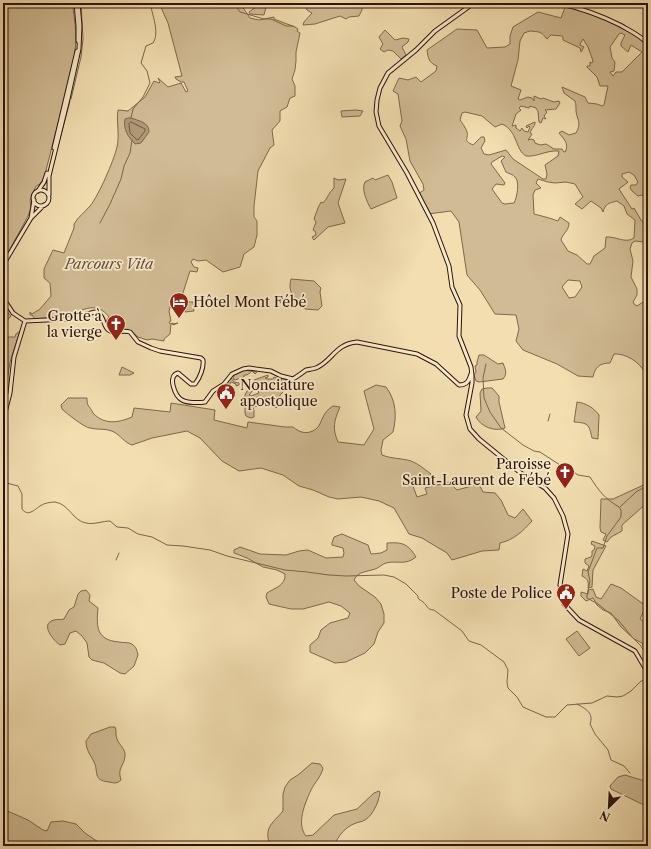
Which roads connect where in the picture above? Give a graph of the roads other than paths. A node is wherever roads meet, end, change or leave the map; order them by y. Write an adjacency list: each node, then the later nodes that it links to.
1 (77, 3): 5 (street); 6 (street)
2 (474, 3): 13 (street)
3 (558, 3): 4 (street)
4 (648, 44)
5 (38, 191): 6 (street); 7 (street)
6 (48, 195): 8 (street)
7 (34, 200): 8 (street); 9 (street)
8 (45, 204): 9 (street)
9 (31, 218): 10 (street)
10 (3, 265)
11 (3, 298): 12 (street)
12 (25, 321): 13 (street); 14 (street)
13 (472, 371): 15 (street)
14 (3, 420)
15 (648, 673)

